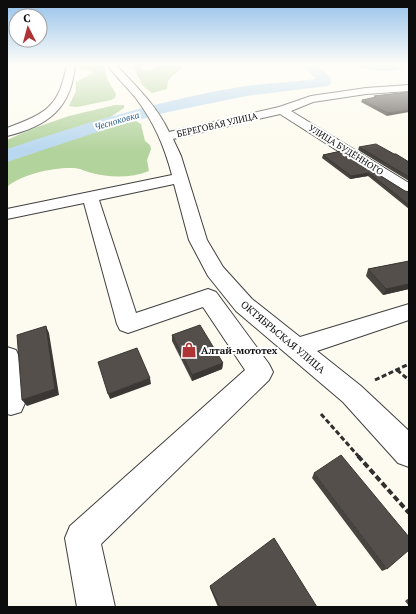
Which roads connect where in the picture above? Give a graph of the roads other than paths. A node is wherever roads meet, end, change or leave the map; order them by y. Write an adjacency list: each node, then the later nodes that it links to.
1 (62, 93): 5 (street)
2 (136, 93): 6 (street, ОКТЯБРЬСКАЯ УЛИЦА)
3 (355, 93): 4 (street, БЕРЕГОВАЯ УЛИЦА)
4 (282, 110): 6 (street, БЕРЕГОВАЯ УЛИЦА); 8 (street, УЛИЦА БУДЁННОГО)
5 (7, 132)
6 (165, 137): 7 (street, ОКТЯБРЬСКАЯ УЛИЦА)
7 (180, 178): 9 (street); 12 (street, ОКТЯБРЬСКАЯ УЛИЦА)
8 (409, 190)
9 (90, 197): 10 (street); 16 (street)
10 (7, 214)
11 (409, 312): 12 (street)
12 (296, 348): 15 (street, ОКТЯБРЬСКАЯ УЛИЦА)
13 (7, 357): 14 (street)
14 (11, 402)
15 (409, 452)
16 (96, 607)

